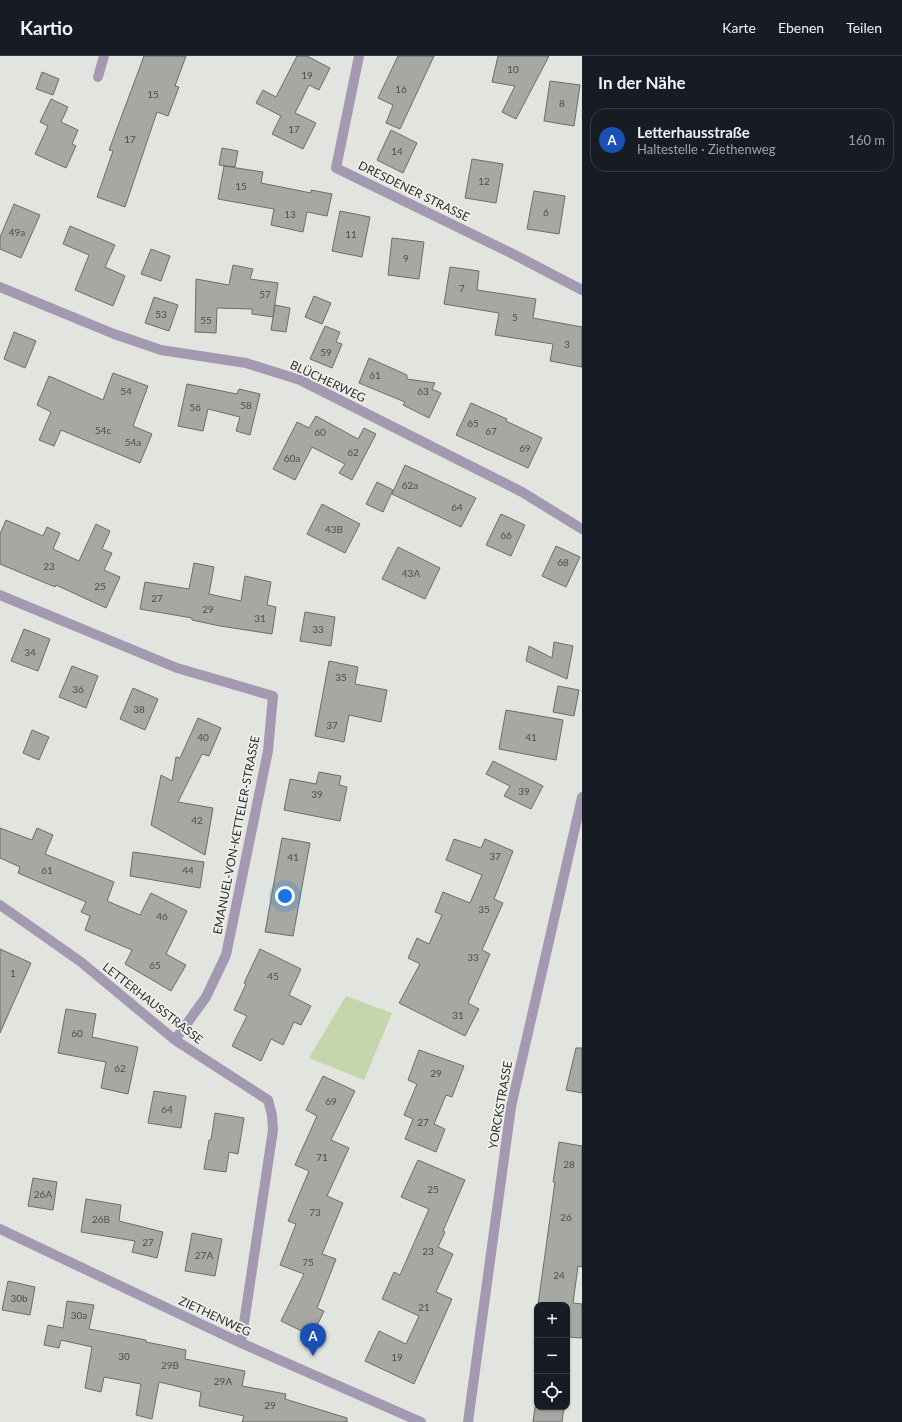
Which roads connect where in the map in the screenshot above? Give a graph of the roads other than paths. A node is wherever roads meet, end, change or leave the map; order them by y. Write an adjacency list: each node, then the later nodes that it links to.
1 (104, 56): 3 (street)
2 (359, 56): 5 (street, DRESDENER STRASSE)
3 (98, 77)
4 (0, 286): 6 (street, BLÜCHERWEG)
5 (582, 290)
6 (582, 529)
7 (0, 594): 10 (street, EMANUEL-VON-KETTELER-STRASSE)
8 (582, 797): 14 (street, YORCKSTRASSE)
9 (0, 905): 10 (street, LETTERHAUSSTRASSE)
10 (174, 1040): 12 (street, LETTERHAUSSTRASSE)
11 (0, 1229): 12 (street, ZIETHENWEG)
12 (241, 1343): 13 (street, ZIETHENWEG)
13 (421, 1422)
14 (468, 1422)

